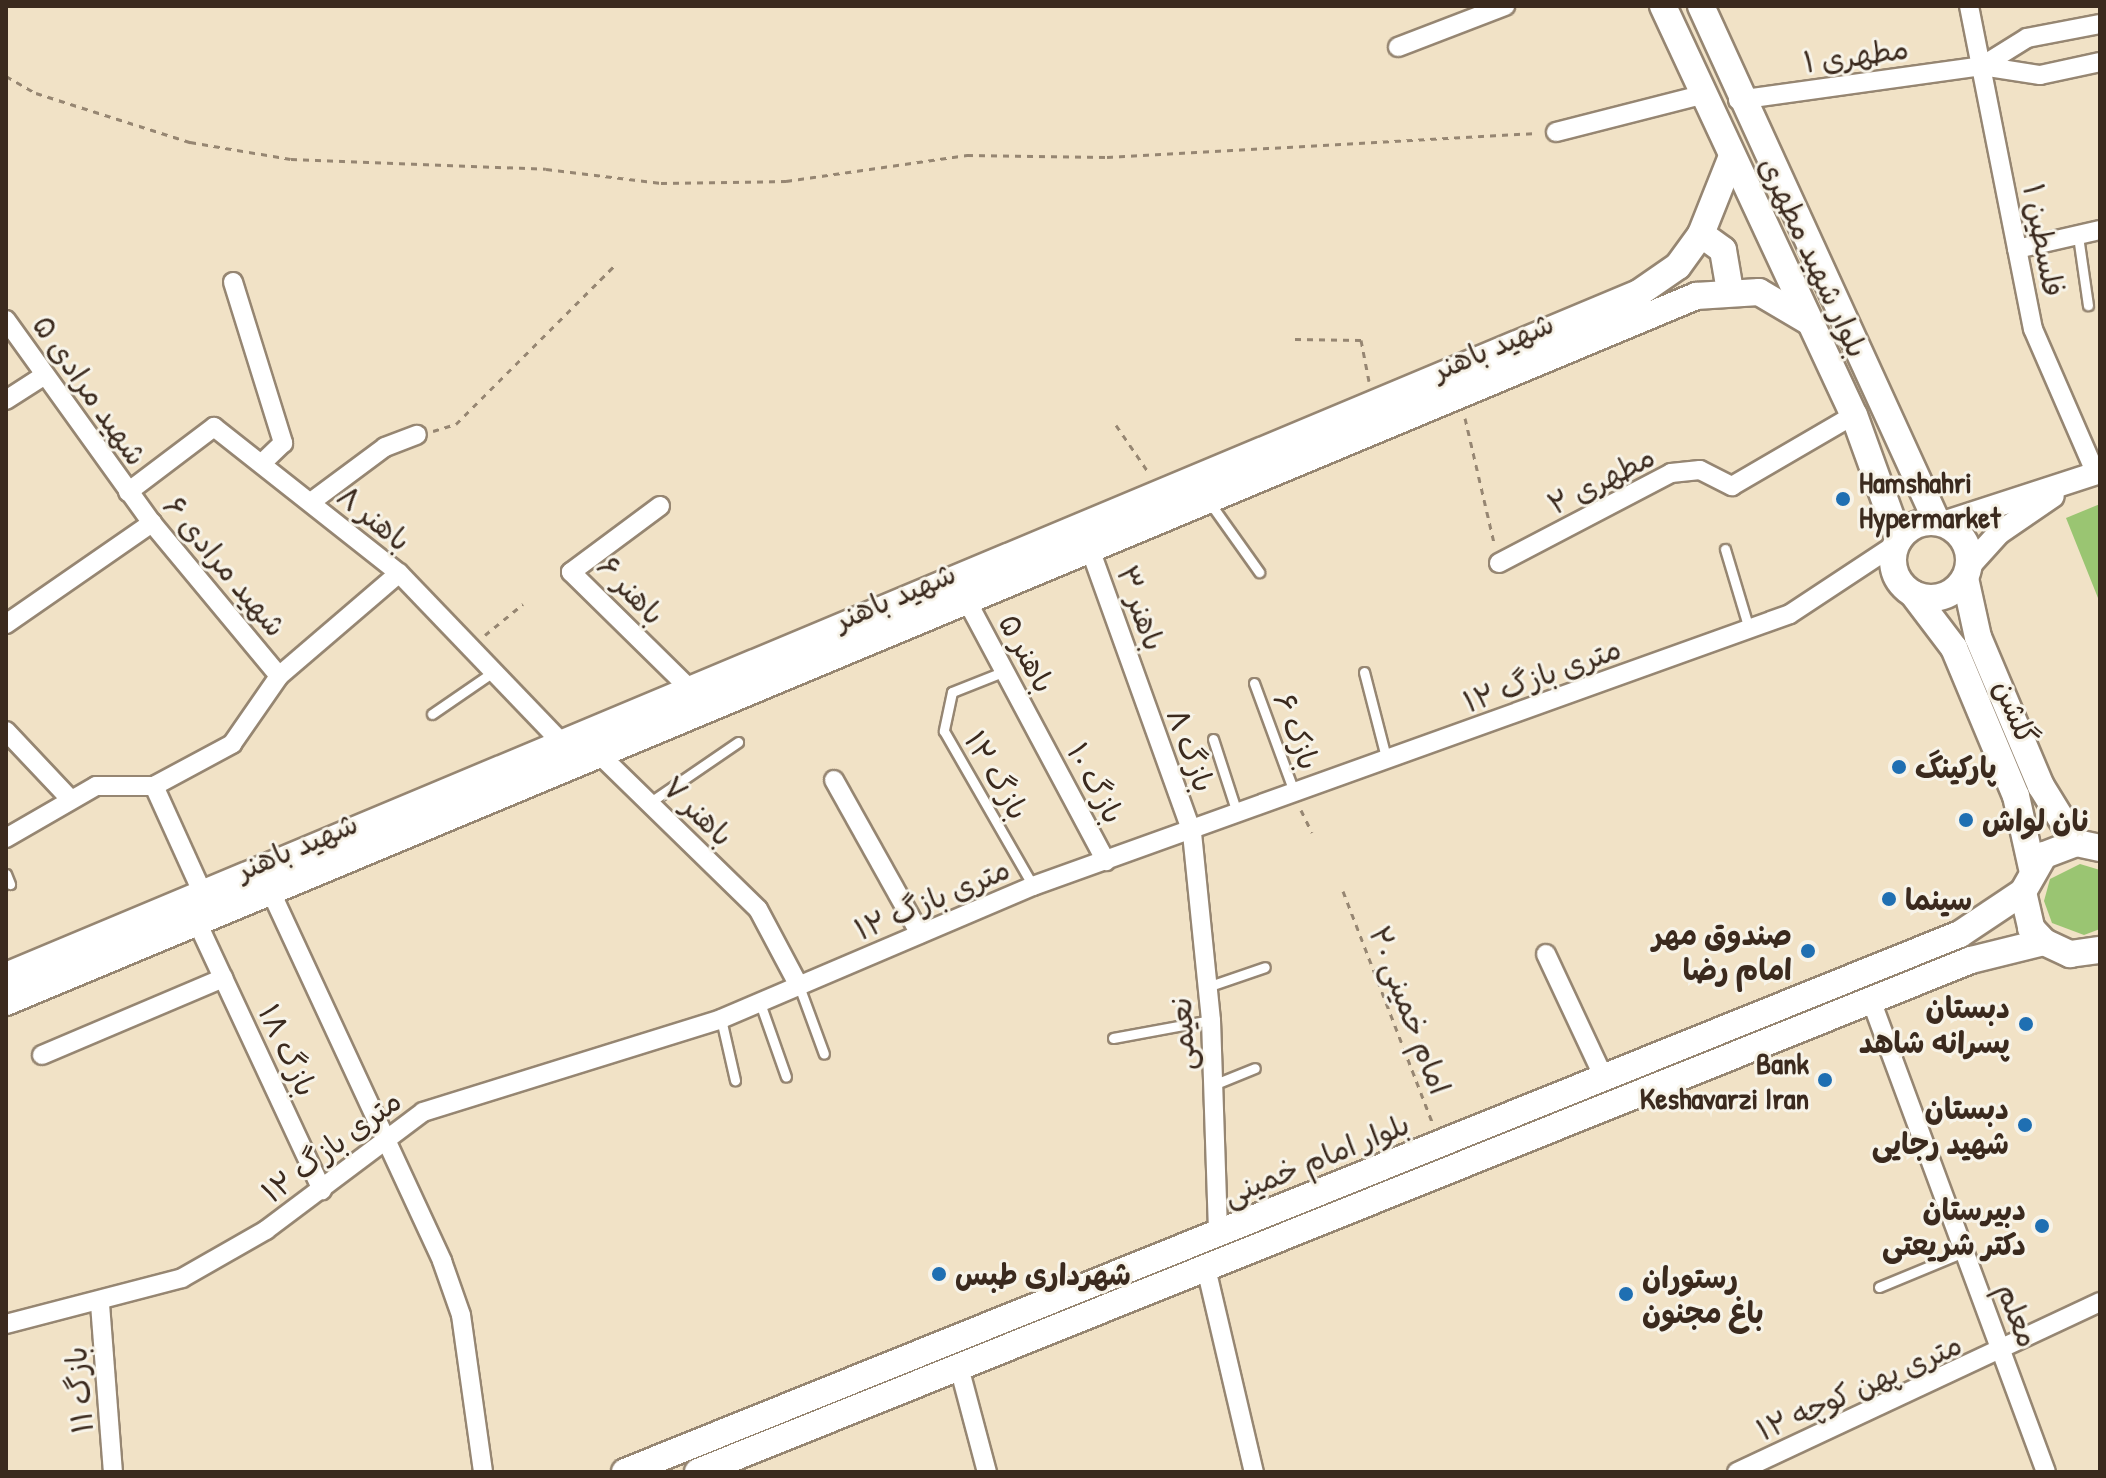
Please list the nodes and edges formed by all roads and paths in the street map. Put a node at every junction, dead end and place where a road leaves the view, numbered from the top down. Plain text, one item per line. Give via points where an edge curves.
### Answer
1 (1505, 6) edge
2 (1663, 6) edge
3 (1969, 6) edge
4 (1705, 7) edge
5 (2100, 24) edge
6 (1398, 47) dead end
7 (2100, 62) edge
8 (1982, 66) junction
9 (6, 76) edge
10 (1701, 95) junction
11 (1738, 100) junction
12 (1556, 132) joint
13 (1732, 156) junction
14 (2100, 230) edge
15 (1701, 234) junction
16 (2078, 236) junction
17 (2017, 249) junction
18 (614, 266) dead end
19 (233, 282) dead end
20 (1730, 291) junction
21 (2088, 305) dead end
22 (6, 320) edge
23 (1810, 322) junction
24 (1295, 339) dead end
25 (45, 375) junction
26 (1459, 395) junction
27 (6, 400) edge
28 (1374, 404) junction
29 (1854, 415) junction
30 (1116, 425) dead end
31 (417, 435) joint
32 (261, 464) junction
33 (2098, 473) edge
34 (2074, 482) junction
35 (128, 492) junction
36 (1162, 493) junction
37 (1209, 500) junction
38 (311, 502) junction
39 (660, 506) dead end
40 (152, 523) junction
41 (1940, 523) junction
42 (1085, 538) junction
43 (1898, 541) junction
44 (1725, 549) dead end
45 (1499, 563) joint
46 (1259, 572) dead end
47 (1967, 572) junction
48 (399, 573) junction
49 (1913, 594) junction
50 (967, 601) junction
51 (523, 604) dead end
52 (6, 624) edge
53 (1749, 629) junction
54 (470, 647) junction
55 (1005, 671) junction
56 (493, 672) junction
57 (1364, 672) dead end
58 (279, 676) junction
59 (1254, 683) dead end
60 (1139, 686) joint
61 (690, 689) junction
62 (432, 714) dead end
63 (6, 731) edge
64 (1037, 731) joint
65 (1213, 739) dead end
66 (738, 742) dead end
67 (562, 743) junction
68 (599, 754) junction
69 (1387, 761) junction
70 (834, 780) dead end
71 (154, 786) junction
72 (1295, 795) junction
73 (70, 799) junction
74 (649, 803) junction
75 (1238, 816) junction
76 (1192, 833) junction
77 (1312, 833) dead end
78 (6, 838) edge
79 (2088, 846) edge
80 (1106, 861) junction
81 (6, 874) edge
82 (2027, 880) junction
83 (10, 884) dead end
84 (1033, 886) junction
85 (1343, 891) dead end
86 (271, 892) junction
87 (203, 894) junction
88 (197, 922) junction
89 (920, 934) junction
90 (2044, 942) junction
91 (2100, 950) edge
92 (1546, 954) dead end
93 (1265, 967) dead end
94 (6, 976) edge
95 (223, 978) junction
96 (799, 986) junction
97 (1207, 987) junction
98 (1871, 1000) junction
99 (6, 1002) edge
100 (760, 1003) junction
101 (721, 1019) junction
102 (1211, 1020) junction
103 (1113, 1038) dead end
104 (824, 1054) dead end
105 (42, 1055) dead end
106 (1255, 1068) dead end
107 (786, 1077) dead end
108 (1604, 1078) junction
109 (735, 1080) dead end
110 (1213, 1085) junction
111 (384, 1141) junction
112 (1440, 1144) junction
113 (322, 1190) junction
114 (1218, 1233) junction
115 (1964, 1252) junction
116 (1206, 1268) junction
117 (1879, 1287) dead end
118 (2100, 1302) edge
119 (100, 1304) junction
120 (6, 1324) edge
121 (2004, 1353) junction
122 (959, 1367) junction
123 (715, 1436) junction
124 (725, 1461) junction
125 (113, 1472) edge
126 (483, 1472) edge
127 (625, 1472) edge
128 (698, 1472) edge
129 (987, 1472) edge
130 (1254, 1472) edge
131 (1737, 1472) edge
132 (2046, 1472) edge

1 - 6 street
2 - 10 main road, بلوار شهید مطهری
3 - 8 street, فلسطین ۱
4 - 11 main road, بلوار شهید مطهری
5 - 8 street, مطهری ۱ via 2027,38
7 - 8 street, مطهری ۱ via 2040,75
8 - 11 street, مطهری ۱
8 - 17 street, فلسطین ۱
9 - 12 path via 36,93 218,147 291,159 546,169 661,183 786,181 967,155 1107,157
10 - 12 street
10 - 13 main road, بلوار شهید مطهری
11 - 41 main road, بلوار شهید مطهری
13 - 15 main road, شهید باهنر
13 - 23 main road, بلوار شهید مطهری
14 - 16 street
15 - 20 main road via 1723,250
15 - 28 main road, شهید باهنر via 1678,266 1639,293
16 - 17 street
16 - 21 lane
17 - 33 street, فلسطین ۱ via 2033,329
18 - 31 path via 456,424
19 - 32 street via 283,443
20 - 23 main road, شهید باهنر via 1759,292
20 - 26 main road, شهید باهنر via 1696,296
22 - 25 street, شهید مرادی ۵
23 - 29 main road, بلوار شهید مطهری
24 - 28 path via 1361,340
25 - 27 street
25 - 35 street, شهید مرادی ۵
26 - 37 main road, شهید باهنر
26 - 45 path
28 - 36 main road, شهید باهنر
29 - 43 main road, بلوار شهید مطهری
29 - 45 street, مطهری ۲ via 1732,486 1700,470 1671,473
30 - 36 path
31 - 38 street via 385,447
32 - 35 street, باهنر ۸ via 214,427
32 - 38 street, باهنر ۸
33 - 34 street
34 - 41 street
34 - 47 street via 1999,533
35 - 40 street, شهید مرادی ۶
36 - 42 main road, شهید باهنر
37 - 42 main road, شهید باهنر
37 - 46 lane
38 - 48 street, باهنر ۸
39 - 61 street, باهنر ۶ via 571,572
40 - 52 street
40 - 58 street, شهید مرادی ۶
41 - 43 main road via 1916,525
41 - 47 main road via 1967,545
42 - 50 main road, شهید باهنر
42 - 60 street, باهنر ۳
42 - 61 main road, شهید باهنر
43 - 49 main road via 1896,576
43 - 53 street, ۱۲ متری بازگ via 1790,614
44 - 53 lane
47 - 49 main road via 1936,598
47 - 79 main road, گلشن via 1978,637 2041,786
48 - 54 street, باهنر ۸
48 - 58 street
49 - 82 main road, گلشن via 1954,648 2016,796
50 - 55 street, باهنر ۵
50 - 68 main road, شهید باهنر
51 - 54 path
53 - 69 street, ۱۲ متری بازگ
54 - 56 street, باهنر ۸
55 - 64 street, باهنر ۵
55 - 84 lane, بازگ ۱۲ via 952,692 944,731
56 - 62 lane
56 - 67 street, باهنر ۸
57 - 69 lane
58 - 71 street via 232,744
59 - 72 lane, بازک ۶
60 - 76 street, بازگ ۸
61 - 67 main road, شهید باهنر
63 - 73 street
64 - 80 street, بازگ ۱۰
65 - 75 lane
66 - 74 lane
67 - 87 main road, شهید باهنر
68 - 74 street, باهنر ۷
68 - 86 main road, شهید باهنر
69 - 72 street, ۱۲ متری بازگ
70 - 89 street
71 - 73 street via 117,781
71 - 87 street
72 - 75 street, ۱۲ متری بازگ
72 - 77 path
73 - 78 street
74 - 96 street, باهنر ۷ via 758,909
75 - 76 street, ۱۲ متری بازگ
76 - 80 street, ۱۲ متری بازگ
76 - 97 street, نعیمی
79 - 82 main road, بلوار امام خمینی via 2059,847
80 - 84 street, ۱۲ متری بازگ
81 - 83 lane
82 - 90 main road, گلشن via 2024,911
82 - 108 main road, بلوار امام خمینی via 1960,934
84 - 89 street, ۱۲ متری بازگ
85 - 112 path, امام خمینی ۲۰
86 - 88 main road, شهید باهنر
86 - 111 street
87 - 94 main road, شهید باهنر
88 - 95 street, بازگ ۱۸
88 - 99 main road, شهید باهنر
89 - 96 street, ۱۲ متری بازگ
90 - 91 main road via 2070,954
90 - 98 main road, بلوار امام خمینی via 1971,960
92 - 108 street
93 - 97 lane
95 - 105 street
95 - 113 street, بازگ ۱۸
96 - 100 street, ۱۲ متری بازگ
96 - 104 lane
97 - 102 street, نعیمی
98 - 115 street, معلم
98 - 116 main road, بلوار امام خمینی
100 - 101 street, ۱۲ متری بازگ
100 - 107 lane
101 - 109 lane
101 - 111 street, ۱۲ متری بازگ via 467,1095 423,1112
102 - 103 lane
102 - 110 street, نعیمی
106 - 110 lane
108 - 112 main road, بلوار امام خمینی
110 - 114 street, نعیمی
111 - 113 street, ۱۲ متری بازگ
111 - 126 street via 461,1315
112 - 114 main road, بلوار امام خمینی
113 - 119 street, ۱۲ متری بازگ via 182,1278
114 - 123 main road, بلوار امام خمینی
115 - 117 lane
115 - 121 street, معلم
116 - 122 main road, بلوار امام خمینی
116 - 130 street
118 - 121 street, ۱۲ متری پهن کوچه
119 - 120 street, ۱۲ متری بازگ
119 - 125 street, بازگ ۱۱
121 - 131 street, ۱۲ متری پهن کوچه
121 - 132 street, معلم
122 - 124 main road, بلوار امام خمینی
122 - 129 street
123 - 124 main road
123 - 127 main road, بلوار امام خمینی
124 - 128 main road, بلوار امام خمینی

